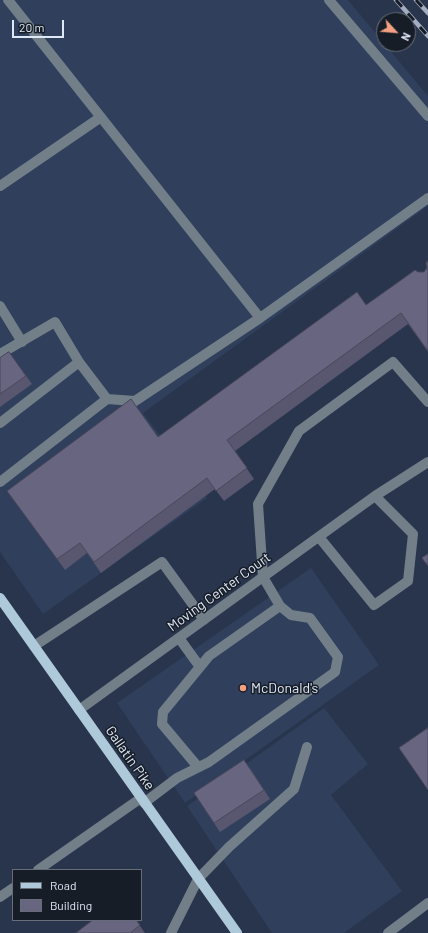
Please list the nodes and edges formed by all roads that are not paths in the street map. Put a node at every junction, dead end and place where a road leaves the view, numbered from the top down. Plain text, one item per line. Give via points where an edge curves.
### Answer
1 (8, 0) edge
2 (329, 0) edge
3 (428, 116) edge
4 (101, 117) junction
5 (0, 186) edge
6 (428, 198) edge
7 (0, 306) edge
8 (260, 318) junction
9 (22, 342) junction
10 (0, 354) edge
11 (79, 362) junction
12 (107, 399) junction
13 (428, 402) edge
14 (0, 423) edge
15 (428, 462) edge
16 (0, 482) edge
17 (375, 496) junction
18 (319, 537) junction
19 (263, 577) junction
20 (0, 598) edge
21 (280, 606) junction
22 (204, 620) junction
23 (179, 638) junction
24 (34, 646) junction
25 (200, 668) junction
26 (79, 710) junction
27 (307, 747) dead end
28 (198, 768) junction
29 (143, 801) junction
30 (40, 869) edge
31 (198, 879) junction
32 (12, 889) edge
33 (0, 897) edge
34 (428, 903) edge
35 (171, 933) edge
36 (237, 933) edge
37 (388, 933) edge

1 - 4 street
2 - 3 street
4 - 5 street
4 - 8 street
6 - 8 street
7 - 9 street
8 - 12 street via 136,401
9 - 10 street
9 - 11 street via 55,322
11 - 12 street
11 - 14 street
12 - 16 street
13 - 19 street via 394,362 299,431 258,504
15 - 17 street, Moving Center Court
17 - 18 street, Moving Center Court
17 - 18 street via 413,534 408,581 374,605
18 - 19 street, Moving Center Court
19 - 21 street
19 - 22 street, Moving Center Court
20 - 24 main road, Gallatin Pike
21 - 25 street via 209,656
21 - 28 street via 291,614 310,618 338,657 335,672
22 - 23 street, Moving Center Court
22 - 24 street via 162,562
23 - 25 street
23 - 26 street, Moving Center Court
24 - 26 main road, Gallatin Pike
25 - 28 street via 163,712 162,724
26 - 29 main road, Gallatin Pike
27 - 31 street via 294,788
28 - 29 street via 177,778
29 - 30 street
29 - 31 main road, Gallatin Pike
31 - 35 street
31 - 36 main road, Gallatin Pike
32 - 33 street
34 - 37 street

